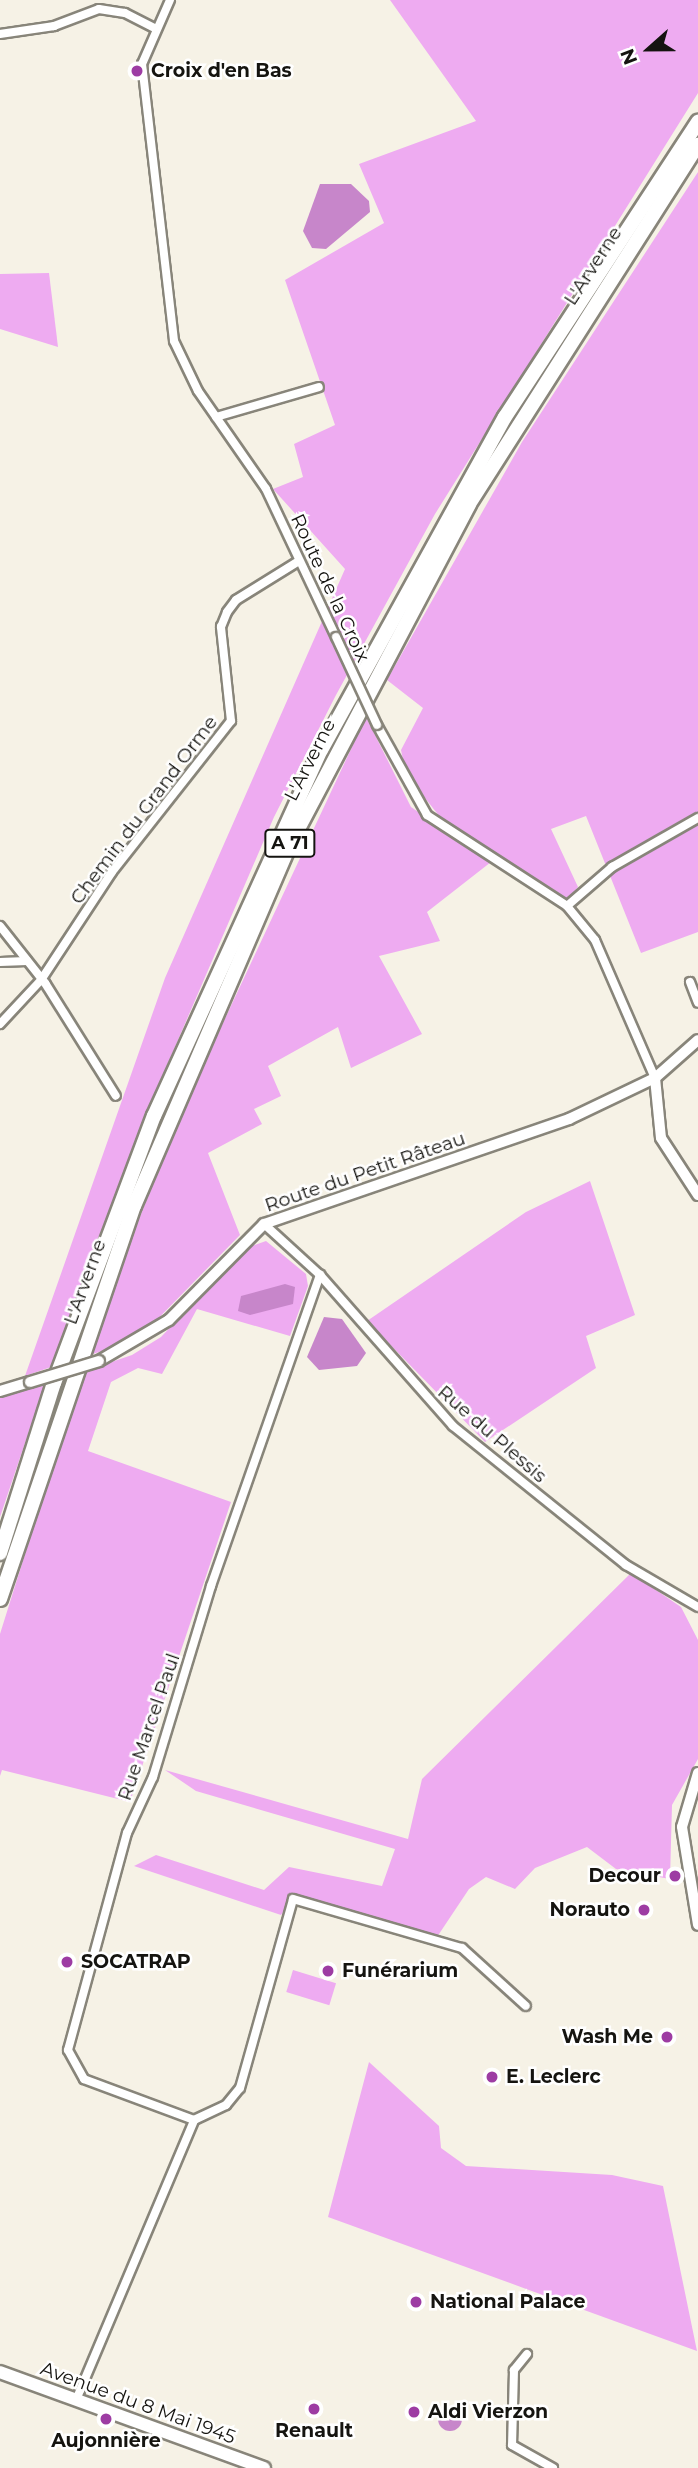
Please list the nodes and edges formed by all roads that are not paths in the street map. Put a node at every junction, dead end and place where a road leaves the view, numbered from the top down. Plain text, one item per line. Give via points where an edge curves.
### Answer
1 (170, 0) edge
2 (154, 28) junction
3 (0, 34) edge
4 (698, 122) edge
5 (698, 145) edge
6 (319, 387) dead end
7 (216, 417) junction
8 (299, 561) junction
9 (698, 818) edge
10 (567, 906) junction
11 (0, 926) edge
12 (27, 961) junction
13 (0, 962) edge
14 (41, 980) junction
15 (690, 982) dead end
16 (698, 1003) edge
17 (0, 1024) edge
18 (698, 1040) edge
19 (654, 1078) junction
20 (116, 1096) dead end
21 (698, 1195) edge
22 (264, 1224) junction
23 (320, 1275) junction
24 (0, 1391) edge
25 (0, 1553) edge
26 (0, 1599) edge
27 (698, 1607) edge
28 (698, 1773) edge
29 (698, 1924) edge
30 (526, 2006) dead end
31 (194, 2120) junction
32 (527, 2354) dead end
33 (0, 2372) edge
34 (76, 2400) junction
35 (255, 2467) edge
36 (553, 2468) edge

1 - 2 street, Route de la Croix
2 - 3 street via 125,13 99,9 54,26
2 - 7 street, Route de la Croix via 142,80 174,341
4 - 25 highway, L'Arverne / A 71 via 505,417 321,750 149,1129 54,1383
5 - 26 highway, L'Arverne / A 71 via 469,504 289,846 134,1206
6 - 7 street
7 - 8 street, Route de la Croix via 266,489
8 - 10 street, Route de la Croix, bridge via 377,725 427,815
8 - 14 street, Chemin du Grand Orme via 236,600 227,612 221,627 231,721 112,872
9 - 10 street via 612,867
10 - 19 street, Route de la Croix via 610,964
11 - 12 street
12 - 13 street
12 - 14 street
14 - 17 street, Chemin du Grand Orme
14 - 20 street
15 - 16 street
18 - 19 street, Route du Petit Râteau
19 - 21 street via 661,1138
19 - 22 street, Route du Petit Râteau via 569,1119
22 - 23 street, Rue du Plessis
22 - 24 street, Route du Petit Râteau, bridge via 169,1320 99,1361
23 - 27 street, Rue du Plessis via 453,1426 626,1565
23 - 31 street, Rue Marcel Paul via 211,1586 153,1777 127,1833 68,2050 84,2079
28 - 29 street via 682,1837
30 - 31 street via 462,1948 293,1899 236,2096
31 - 34 street
32 - 36 street via 514,2370 512,2445
33 - 34 main road, Avenue du 8 Mai 1945
34 - 35 main road, Avenue du 8 Mai 1945

